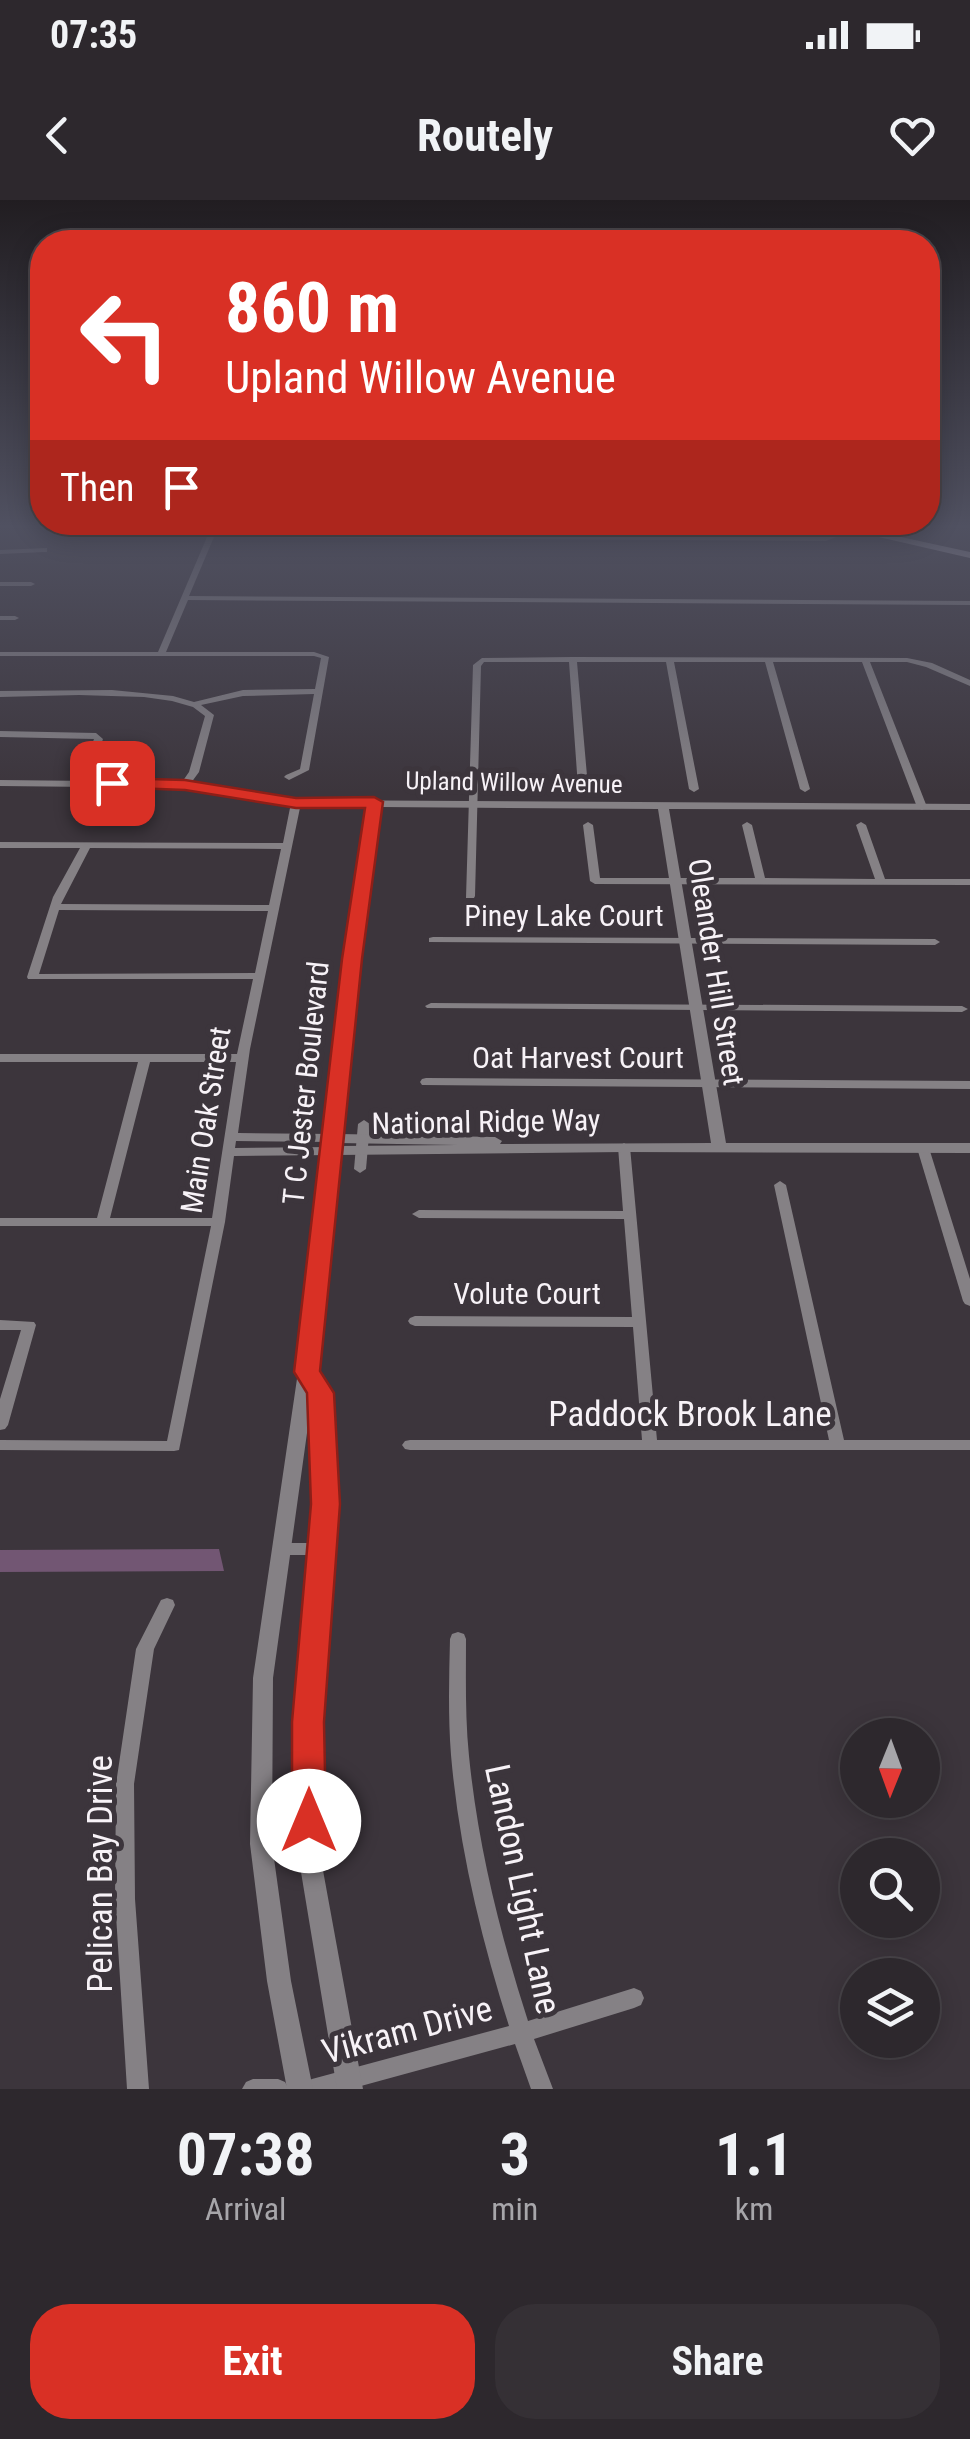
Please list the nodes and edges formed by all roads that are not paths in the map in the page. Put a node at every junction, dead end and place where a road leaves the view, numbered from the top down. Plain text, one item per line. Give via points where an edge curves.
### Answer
1 (177, 617) edge
2 (0, 618) edge
3 (16, 618) dead end
4 (0, 654) edge
5 (161, 654) junction
6 (573, 658) junction
7 (669, 659) junction
8 (768, 660) junction
9 (864, 660) junction
10 (970, 682) edge
11 (318, 692) junction
12 (0, 694) edge
13 (197, 703) junction
14 (0, 734) edge
15 (289, 777) dead end
16 (0, 783) edge
17 (83, 783) junction
18 (185, 785) junction
19 (583, 787) dead end
20 (694, 788) dead end
21 (805, 788) dead end
22 (374, 802) junction
23 (296, 803) junction
24 (472, 803) junction
25 (663, 806) junction
26 (922, 807) junction
27 (970, 807) edge
28 (588, 825) dead end
29 (746, 826) dead end
30 (861, 826) dead end
31 (0, 845) edge
32 (286, 846) junction
33 (85, 848) junction
34 (677, 882) junction
35 (761, 882) junction
36 (881, 882) junction
37 (970, 882) edge
38 (470, 896) dead end
39 (55, 907) junction
40 (273, 908) junction
41 (433, 940) dead end
42 (686, 941) junction
43 (936, 942) dead end
44 (260, 976) junction
45 (430, 1006) dead end
46 (696, 1008) junction
47 (962, 1009) dead end
48 (0, 1058) edge
49 (145, 1058) junction
50 (242, 1058) junction
51 (426, 1082) dead end
52 (708, 1084) junction
53 (970, 1085) edge
54 (363, 1138) junction
55 (230, 1144) junction
56 (332, 1144) junction
57 (624, 1147) junction
58 (719, 1147) junction
59 (922, 1148) junction
60 (970, 1148) edge
61 (360, 1169) dead end
62 (780, 1184) dead end
63 (419, 1214) dead end
64 (630, 1215) junction
65 (0, 1222) edge
66 (218, 1222) junction
67 (102, 1223) junction
68 (970, 1301) edge
69 (415, 1321) dead end
70 (639, 1322) junction
71 (0, 1325) edge
72 (307, 1372) junction
73 (0, 1425) edge
74 (410, 1444) dead end
75 (650, 1444) junction
76 (838, 1445) junction
77 (0, 1446) edge
78 (970, 1446) edge
79 (280, 1548) junction
80 (323, 1549) junction
81 (168, 1606) dead end
82 (458, 1639) dead end
83 (634, 1998) dead end
84 (521, 2033) junction
85 (349, 2084) edge
86 (138, 2089) edge
87 (253, 2089) edge
88 (278, 2089) edge
89 (300, 2089) edge
90 (312, 2089) edge
91 (542, 2089) edge

1 - 5 street
2 - 3 street
4 - 5 street
5 - 11 street via 314,654 325,657
6 - 7 street
6 - 19 street
6 - 24 street via 478,665
7 - 8 street
7 - 20 street
8 - 9 street
8 - 21 street
9 - 10 street via 918,662
9 - 26 street
11 - 13 street via 242,692
11 - 15 street via 304,770
12 - 13 street via 159,695
13 - 18 street via 210,715
14 - 17 street via 96,736
16 - 17 street, Upland Willow Avenue
17 - 18 street, Upland Willow Avenue
18 - 23 street, Upland Willow Avenue
22 - 23 street, Upland Willow Avenue
22 - 24 street, Upland Willow Avenue
22 - 56 street, T C Jester Boulevard
23 - 32 street, Main Oak Street
24 - 25 street, Upland Willow Avenue
24 - 38 street
25 - 26 street, Upland Willow Avenue
25 - 34 street, Oleander Hill Street
26 - 27 street, Upland Willow Avenue
28 - 34 street via 595,881
29 - 35 street
30 - 36 street
31 - 33 street
32 - 33 street
32 - 40 street, Main Oak Street
33 - 39 street
34 - 35 street
34 - 42 street, Oleander Hill Street
35 - 36 street
36 - 37 street
39 - 40 street
39 - 44 street via 32,976
40 - 44 street, Main Oak Street
41 - 42 street, Piney Lake Court
42 - 43 street, Piney Lake Court
42 - 46 street, Oleander Hill Street
44 - 50 street, Main Oak Street
45 - 46 street
46 - 47 street
46 - 52 street, Oleander Hill Street
48 - 49 street
49 - 50 street
49 - 67 street
50 - 55 street, Main Oak Street
51 - 52 street, Oat Harvest Court
52 - 53 street, Oat Harvest Court
52 - 58 street, Oleander Hill Street
54 - 56 street, National Ridge Way
54 - 57 street, National Ridge Way
54 - 61 street, T C Jester Boulevard
55 - 56 street, National Ridge Way
55 - 66 street, Main Oak Street
56 - 72 street, T C Jester Boulevard
57 - 58 street, National Ridge Way
57 - 64 street
58 - 59 street, National Ridge Way
59 - 60 street, National Ridge Way
59 - 68 street
62 - 76 street
63 - 64 street
64 - 70 street
65 - 67 street
66 - 67 street
66 - 77 street, Main Oak Street via 174,1446
69 - 70 street, Volute Court
70 - 75 street
71 - 73 street via 29,1325
72 - 79 street, T C Jester Boulevard
72 - 80 street, T C Jester Boulevard via 320,1393
74 - 75 street, Paddock Brook Lane
75 - 76 street, Paddock Brook Lane
76 - 78 street, Paddock Brook Lane
79 - 80 street
79 - 89 street, T C Jester Boulevard via 263,1678 261,1844
80 - 85 street, T C Jester Boulevard via 308,1722 309,1854
81 - 86 street, Pelican Bay Drive via 145,1649 124,1784
82 - 84 street, Landon Light Lane via 470,1830
83 - 84 street, Vikram Drive
84 - 85 street, Vikram Drive
84 - 91 street, Landon Light Lane
85 - 90 street, Vikram Drive
87 - 88 street

